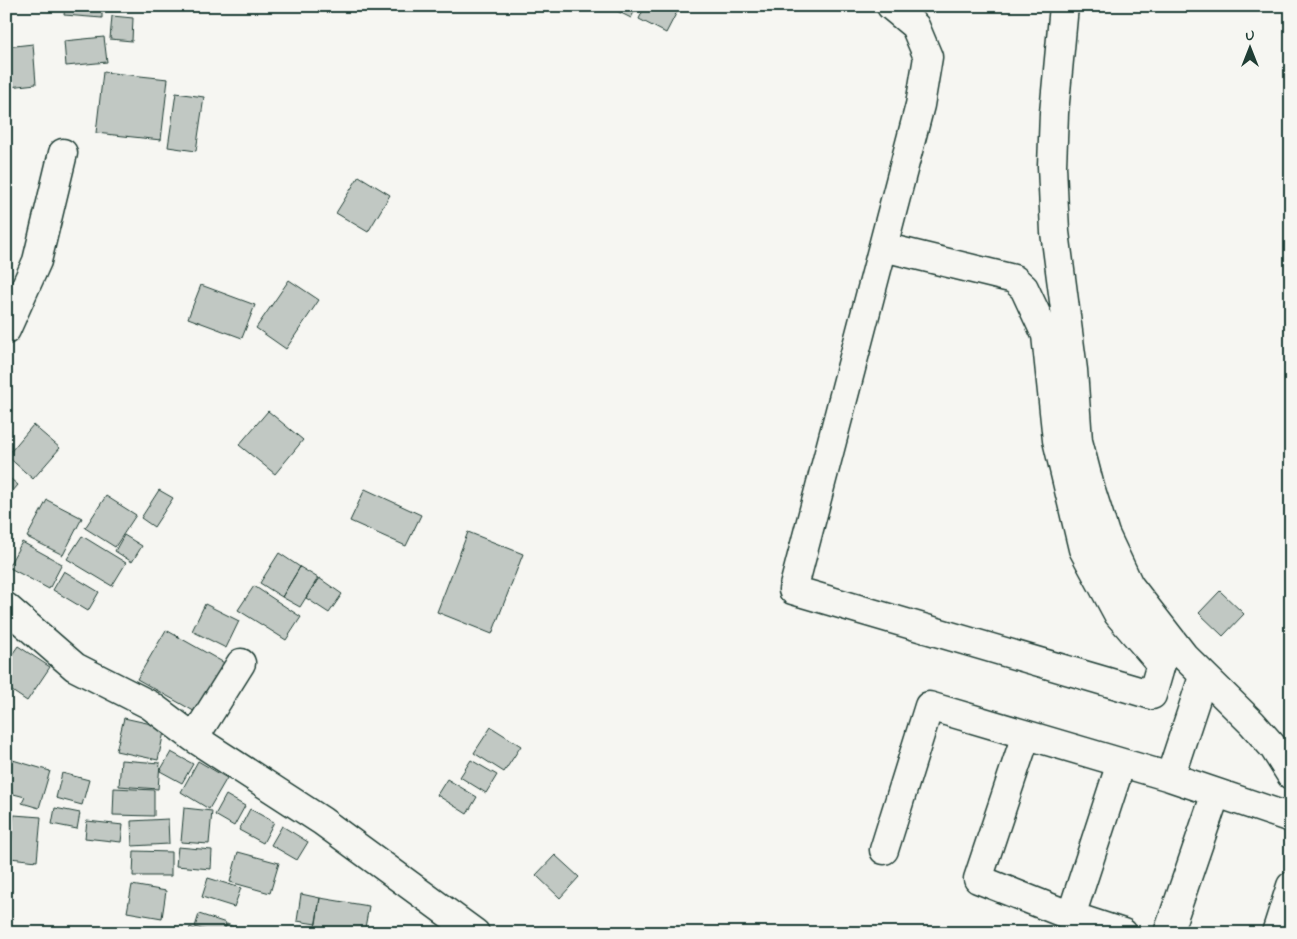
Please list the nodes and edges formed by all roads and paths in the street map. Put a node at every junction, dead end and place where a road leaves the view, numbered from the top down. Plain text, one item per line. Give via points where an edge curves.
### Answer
1 (891, 6) edge
2 (1064, 6) edge
3 (64, 153) dead end
4 (883, 247) junction
5 (6, 330) edge
6 (6, 606) edge
7 (1168, 655) junction
8 (241, 663) dead end
9 (1203, 677) junction
10 (1026, 735) junction
11 (194, 738) junction
12 (1121, 763) junction
13 (1291, 775) edge
14 (1170, 778) junction
15 (1216, 793) junction
16 (1291, 818) edge
17 (884, 850) dead end
18 (1291, 886) edge
19 (1070, 916) junction
20 (475, 933) edge
21 (1123, 933) edge
22 (1168, 933) edge
23 (1276, 933) edge

1 - 4 street via 915,26 928,57 920,105
2 - 7 street via 1052,166 1055,232 1073,370 1078,441 1105,534 1128,585
3 - 5 street via 37,261
4 - 7 street via 1014,280 1024,288 1046,335 1057,440 1083,549 1118,614
4 - 7 street via 793,590 1152,695
6 - 11 street via 75,667 150,706
7 - 9 street via 1184,656
8 - 11 street
9 - 13 street via 1252,723 1274,748
9 - 14 street
10 - 12 street
10 - 17 street via 929,706
10 - 19 street via 978,879
11 - 20 street via 322,821
12 - 14 street
12 - 19 street
14 - 15 street
15 - 16 street
15 - 22 street
18 - 23 street
19 - 21 street

